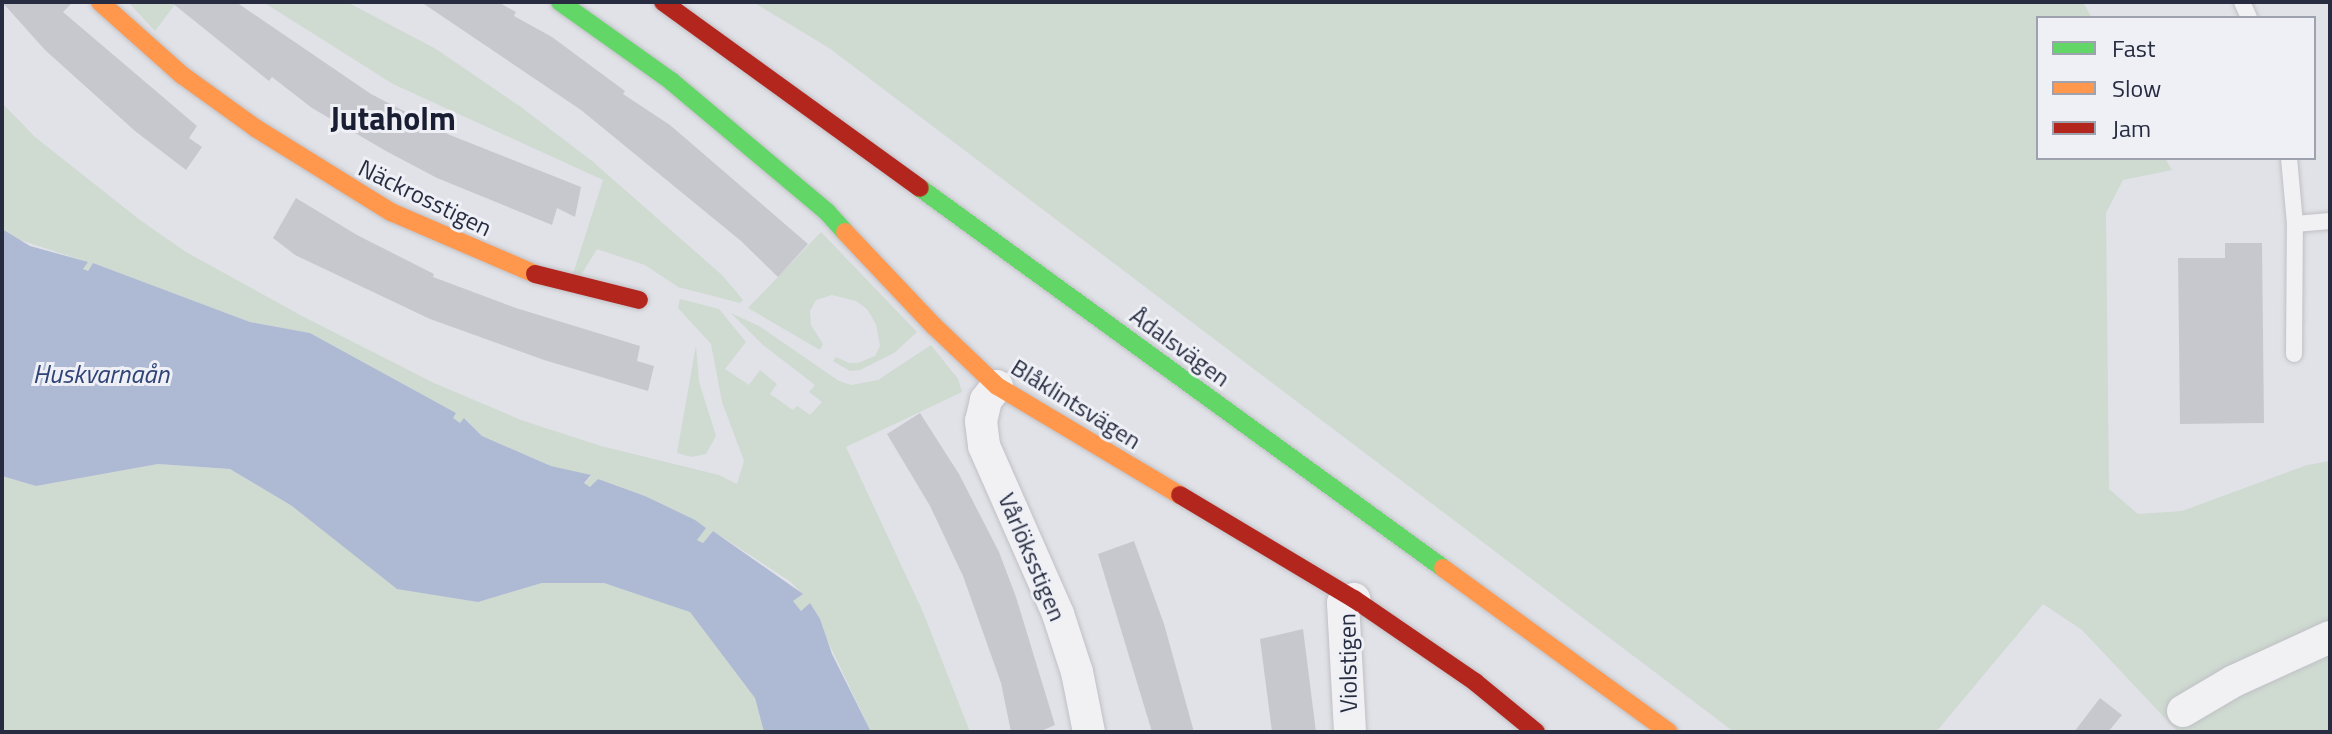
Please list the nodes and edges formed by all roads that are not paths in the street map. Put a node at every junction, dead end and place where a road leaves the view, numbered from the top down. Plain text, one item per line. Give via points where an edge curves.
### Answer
1 (100, 2) edge
2 (560, 2) edge
3 (663, 2) edge
4 (2289, 160) edge
5 (2330, 221) edge
6 (2295, 224) junction
7 (639, 300) dead end
8 (2294, 354) dead end
9 (997, 386) junction
10 (1354, 599) junction
11 (2330, 637) edge
12 (2183, 711) dead end
13 (1089, 732) edge
14 (1350, 732) edge
15 (1536, 732) edge
16 (1669, 732) edge

1 - 7 street, Näckrosstigen via 137,38 244,120 391,212 542,277
2 - 9 street, Blåklintsvägen via 671,81 827,212
3 - 16 street, Ådalsvägen
4 - 6 lane
5 - 6 lane
6 - 8 lane
9 - 10 street, Blåklintsvägen
9 - 13 street, Vårlöksstigen via 986,400 981,421 984,446 1058,614
10 - 14 street, Violstigen via 1343,603
10 - 15 street, Blåklintsvägen via 1475,682
11 - 12 street

